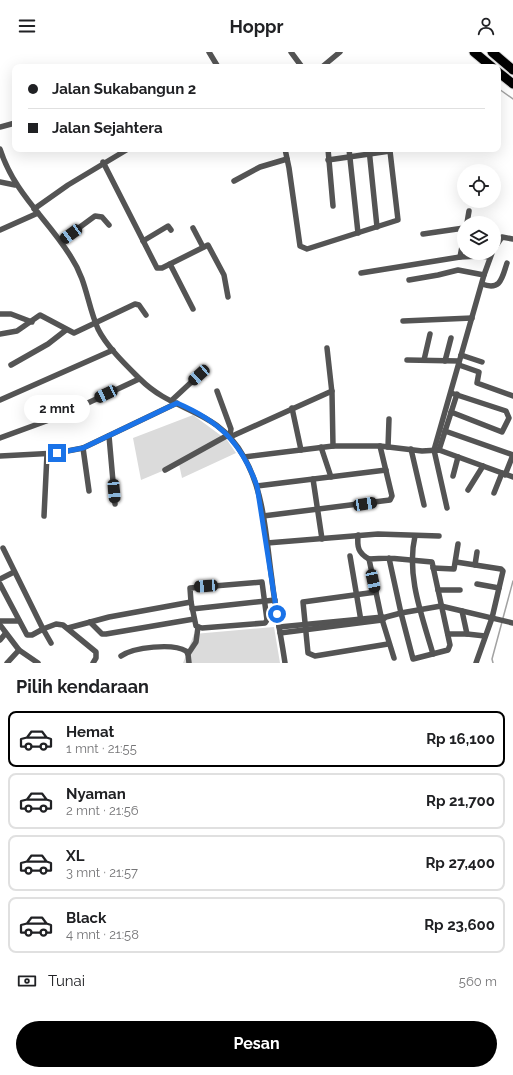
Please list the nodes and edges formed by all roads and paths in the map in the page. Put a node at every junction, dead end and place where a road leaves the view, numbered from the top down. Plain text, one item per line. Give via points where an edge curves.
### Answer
1 (209, 52) edge
2 (291, 52) edge
3 (340, 52) edge
4 (474, 52) edge
5 (492, 52) edge
6 (216, 64) edge
7 (300, 64) edge
8 (326, 64) edge
9 (488, 64) edge
10 (513, 70) edge
11 (501, 74) edge
12 (513, 84) edge
13 (12, 125) edge
14 (0, 127) edge
15 (0, 149) edge
16 (122, 152) edge
17 (286, 152) edge
18 (328, 152) edge
19 (349, 152) edge
20 (370, 152) edge
21 (390, 152) edge
22 (350, 158) junction
23 (287, 159) junction
24 (328, 160) junction
25 (103, 162) junction
26 (234, 181) dead end
27 (0, 182) edge
28 (15, 185) junction
29 (332, 206) dead end
30 (36, 211) junction
31 (469, 211) dead end
32 (468, 216) edge
33 (109, 224) dead end
34 (378, 227) junction
35 (193, 228) dead end
36 (457, 229) edge
37 (0, 230) edge
38 (171, 230) dead end
39 (358, 233) junction
40 (422, 234) dead end
41 (501, 238) edge
42 (513, 239) edge
43 (61, 241) junction
44 (143, 241) junction
45 (203, 247) junction
46 (457, 258) edge
47 (489, 260) edge
48 (507, 263) dead end
49 (170, 264) junction
50 (361, 273) dead end
51 (484, 275) junction
52 (409, 280) dead end
53 (482, 284) junction
54 (228, 297) dead end
55 (193, 309) dead end
56 (0, 314) edge
57 (146, 315) dead end
58 (472, 318) junction
59 (403, 321) dead end
60 (32, 322) junction
61 (96, 323) junction
62 (66, 330) junction
63 (0, 334) edge
64 (430, 334) dead end
65 (451, 338) dead end
66 (327, 348) dead end
67 (113, 350) junction
68 (461, 355) junction
69 (407, 360) dead end
70 (424, 360) junction
71 (445, 361) junction
72 (482, 362) dead end
73 (459, 363) junction
74 (11, 365) dead end
75 (199, 375) dead end
76 (139, 379) junction
77 (217, 391) dead end
78 (332, 391) junction
79 (454, 393) junction
80 (513, 396) edge
81 (0, 400) edge
82 (174, 402) junction
83 (292, 408) junction
84 (451, 412) junction
85 (389, 419) dead end
86 (445, 431) junction
87 (109, 436) junction
88 (229, 436) junction
89 (0, 438) edge
90 (333, 446) junction
91 (380, 446) junction
92 (321, 447) junction
93 (388, 447) junction
94 (83, 448) junction
95 (411, 449) junction
96 (301, 450) junction
97 (437, 450) junction
98 (47, 454) junction
99 (513, 455) edge
100 (0, 456) edge
101 (244, 457) junction
102 (458, 457) junction
103 (483, 466) junction
104 (165, 470) dead end
105 (386, 470) junction
106 (504, 474) junction
107 (452, 476) dead end
108 (332, 477) junction
109 (513, 477) edge
110 (313, 479) junction
111 (257, 486) junction
112 (468, 490) dead end
113 (89, 491) dead end
114 (494, 493) dead end
115 (115, 504) dead end
116 (424, 505) dead end
117 (447, 508) dead end
118 (319, 510) junction
119 (44, 516) dead end
120 (263, 516) junction
121 (358, 535) junction
122 (414, 536) junction
123 (439, 536) dead end
124 (322, 539) junction
125 (267, 543) junction
126 (458, 544) dead end
127 (3, 548) dead end
128 (477, 552) dead end
129 (350, 556) dead end
130 (389, 558) junction
131 (369, 559) junction
132 (411, 560) junction
133 (456, 562) junction
134 (475, 565) junction
135 (433, 568) junction
136 (14, 572) junction
137 (0, 579) edge
138 (272, 581) junction
139 (262, 582) junction
140 (0, 584) edge
141 (477, 584) dead end
142 (499, 588) junction
143 (438, 590) junction
144 (460, 590) dead end
145 (376, 592) junction
146 (357, 594) junction
147 (275, 600) junction
148 (191, 602) junction
149 (265, 602) junction
150 (441, 606) junction
151 (420, 608) junction
152 (192, 609) junction
153 (462, 611) junction
154 (400, 613) junction
155 (383, 618) junction
156 (493, 618) junction
157 (194, 619) junction
158 (361, 620) junction
159 (0, 621) edge
160 (19, 621) junction
161 (90, 622) junction
162 (513, 623) edge
163 (0, 625) edge
164 (304, 626) junction
165 (198, 627) junction
166 (68, 628) junction
167 (43, 629) junction
168 (280, 630) junction
169 (5, 634) junction
170 (448, 634) junction
171 (467, 634) junction
172 (485, 636) junction
173 (0, 640) edge
174 (51, 643) dead end
175 (388, 644) junction
176 (19, 650) junction
177 (188, 654) junction
178 (433, 654) junction
179 (122, 656) dead end
180 (394, 658) dead end
181 (96, 662) edge
182 (7, 663) edge
183 (38, 663) edge
184 (189, 663) edge
185 (284, 663) edge
186 (476, 663) edge

1 - 6 street
2 - 7 street
3 - 8 street
4 - 9 main road
5 - 10 main road
11 - 12 main road
13 - 14 street
15 - 28 street
16 - 25 street
17 - 23 street
18 - 24 street
19 - 22 street
20 - 22 street
20 - 34 street
21 - 34 street via 399,219
22 - 24 street
22 - 39 street
23 - 26 street via 260,167
23 - 39 street via 300,246 307,249
24 - 29 street
25 - 30 street
25 - 44 street
27 - 28 street
28 - 30 street
30 - 37 street
30 - 43 street
31 - 32 street
33 - 43 street via 102,217 95,216
34 - 39 street
35 - 45 street
36 - 40 street
38 - 44 street via 168,226
41 - 42 street
43 - 61 street via 81,273
44 - 49 street via 157,268
45 - 49 street
45 - 54 street via 209,246 216,258 224,275
46 - 50 street via 424,265
47 - 51 street
48 - 53 street via 497,285 491,287
49 - 55 street
51 - 52 street via 458,270
51 - 53 street
53 - 58 street
56 - 60 street via 11,314
57 - 61 street via 139,305 135,304
58 - 59 street
58 - 68 street
60 - 62 street via 40,315
60 - 63 street via 15,332
61 - 62 street via 77,333
61 - 67 street
62 - 74 street via 48,344
64 - 70 street
65 - 71 street
66 - 78 street
67 - 76 street
67 - 81 street
68 - 72 street
68 - 73 street
69 - 70 street
70 - 71 street
71 - 73 street
73 - 79 street
73 - 80 street via 479,372 477,383
75 - 82 street
76 - 82 street via 155,392
76 - 89 street via 60,416
77 - 88 street via 231,429
78 - 83 street
78 - 90 street
79 - 84 street
79 - 84 street via 506,411 508,420 502,432
79 - 97 street
82 - 87 street
82 - 88 street via 208,419
83 - 88 street
83 - 96 street
84 - 86 street
85 - 93 street
86 - 97 street
86 - 99 street
87 - 94 street
87 - 115 street
88 - 101 street
88 - 104 street
90 - 91 street
90 - 92 street
91 - 93 street
91 - 105 street
92 - 96 street
92 - 108 street
93 - 95 street
94 - 98 street
94 - 113 street
95 - 97 street
95 - 116 street
96 - 101 street
97 - 102 street
97 - 117 street
98 - 100 street
98 - 119 street
99 - 106 street
101 - 111 street
102 - 103 street
102 - 107 street
103 - 106 street
103 - 112 street
105 - 108 street
105 - 118 street via 392,496 390,500
106 - 109 street
106 - 114 street
108 - 110 street
110 - 111 street
110 - 118 street
111 - 120 street
118 - 120 street
118 - 124 street
120 - 125 street
121 - 122 street
121 - 124 street
121 - 131 street via 358,548 363,556
122 - 123 street
122 - 132 street
124 - 125 street
125 - 138 street
126 - 133 street
127 - 136 street
128 - 134 street
129 - 146 street
130 - 131 street
130 - 132 street
130 - 154 street
131 - 145 street
132 - 135 street via 429,561
132 - 151 street
133 - 134 street
133 - 135 street via 452,570
134 - 142 street via 502,569
135 - 143 street
136 - 137 street
136 - 167 street
138 - 139 street
138 - 147 street
139 - 148 street via 191,588
139 - 149 street
140 - 160 street
141 - 142 street
142 - 156 street
143 - 144 street
143 - 150 street
145 - 146 street
145 - 155 street
146 - 158 street
146 - 164 street via 303,602
147 - 149 street
147 - 168 street
148 - 152 street
148 - 161 street
149 - 152 street
149 - 165 street via 265,623
150 - 151 street
150 - 153 street
150 - 170 street
151 - 154 street
151 - 178 street
152 - 157 street
153 - 156 street
153 - 171 street
154 - 155 street
154 - 178 street via 413,659
155 - 158 street
155 - 175 street
156 - 162 street
156 - 172 street
157 - 161 street via 106,634 102,634
157 - 165 street
158 - 164 street
159 - 160 street
160 - 167 street via 28,636
161 - 166 street
163 - 169 street
164 - 168 street
164 - 175 street via 308,653 312,656
165 - 177 street via 196,642
166 - 167 street via 59,624
166 - 181 street via 94,650
167 - 174 street
168 - 185 street
169 - 173 street
169 - 176 street
170 - 171 street
170 - 178 street via 450,649
171 - 172 street
172 - 186 street
175 - 180 street
176 - 182 street
176 - 183 street
177 - 179 street via 182,649 166,647 134,650
177 - 184 street

